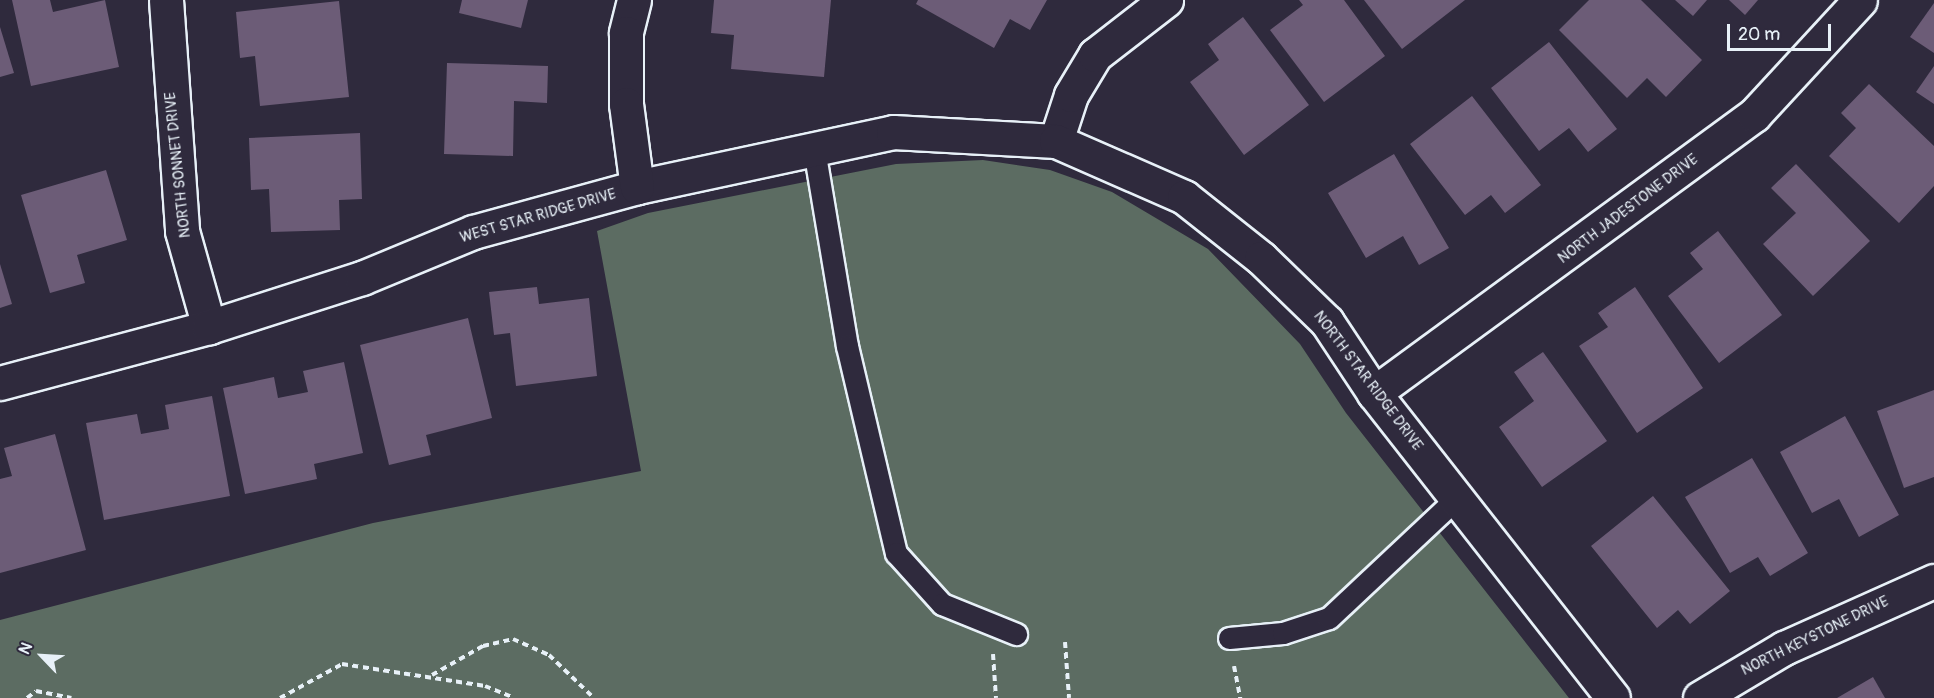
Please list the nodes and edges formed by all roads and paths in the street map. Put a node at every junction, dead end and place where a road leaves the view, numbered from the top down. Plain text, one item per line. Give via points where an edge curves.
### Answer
1 (166, 0) edge
2 (634, 0) edge
3 (1166, 0) edge
4 (1860, 0) edge
5 (1056, 141) junction
6 (814, 149) junction
7 (637, 187) junction
8 (209, 327) junction
9 (0, 383) edge
10 (1374, 393) junction
11 (1458, 497) junction
12 (1934, 581) edge
13 (991, 627) junction
14 (1016, 634) dead end
15 (1229, 638) dead end
16 (1065, 642) dead end
17 (431, 676) junction
18 (27, 698) edge
19 (71, 698) edge
20 (280, 698) edge
21 (514, 698) edge
22 (594, 698) edge
23 (996, 698) edge
24 (1069, 698) edge
25 (1613, 698) edge
26 (1700, 698) edge

1 - 8 street, NORTH SONNET DRIVE via 182,231
2 - 7 street via 626,33 626,104
3 - 5 street via 1095,55 1071,95
4 - 10 street, NORTH JADESTONE DRIVE via 1754,115
5 - 6 street, WEST STAR RIDGE DRIVE via 893,132
5 - 10 street, NORTH STAR RIDGE DRIVE via 1193,203 1327,321
6 - 7 street, WEST STAR RIDGE DRIVE
6 - 13 lane via 846,346 888,534 928,594
7 - 8 street, WEST STAR RIDGE DRIVE via 473,232 362,278
8 - 9 street, WEST STAR RIDGE DRIVE
10 - 11 street, NORTH STAR RIDGE DRIVE
11 - 15 lane via 1329,618 1283,633
11 - 25 street, NORTH STAR RIDGE DRIVE
12 - 26 street, NORTH KEYSTONE DRIVE via 1784,648
13 - 14 lane
13 - 23 path
16 - 24 path
17 - 20 path via 342,664
17 - 21 path
17 - 22 path via 483,646 513,639 549,655
18 - 19 path via 36,690

